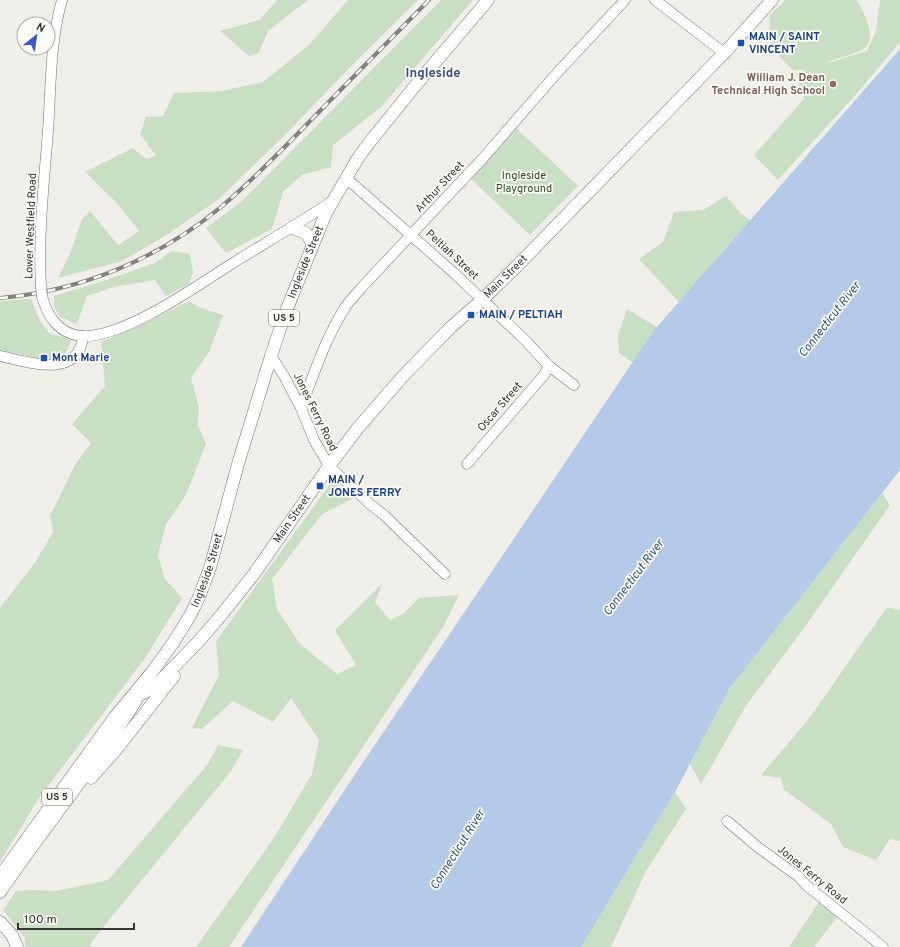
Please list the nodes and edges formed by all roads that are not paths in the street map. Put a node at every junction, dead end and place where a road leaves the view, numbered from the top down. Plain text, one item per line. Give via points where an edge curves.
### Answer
1 (62, 0) edge
2 (488, 0) edge
3 (625, 0) edge
4 (655, 0) edge
5 (772, 0) edge
6 (724, 53) junction
7 (346, 178) junction
8 (334, 200) junction
9 (292, 228) junction
10 (412, 235) junction
11 (313, 244) junction
12 (482, 300) junction
13 (82, 336) junction
14 (0, 356) edge
15 (271, 356) junction
16 (549, 366) junction
17 (574, 385) dead end
18 (301, 408) junction
19 (467, 464) dead end
20 (329, 466) junction
21 (445, 574) dead end
22 (198, 642) junction
23 (152, 672) junction
24 (139, 696) junction
25 (128, 701) junction
26 (118, 721) junction
27 (727, 821) dead end
28 (42, 834) junction
29 (0, 876) edge
30 (0, 892) edge
31 (0, 922) edge
32 (17, 947) edge
33 (883, 947) edge

1 - 13 street, Lower Westfield Road via 51,74 40,236 41,291 48,313 57,325 67,332
2 - 7 main road, Ingleside Street / US 5 via 414,86 369,143
3 - 10 street, Arthur Street
4 - 6 street
5 - 6 main road, Main Street
6 - 12 main road, Main Street
7 - 8 main road, Ingleside Street / US 5
7 - 10 street, Peltiah Street
8 - 9 street
8 - 11 main road, Ingleside Street / US 5
9 - 11 main road via 306,234
9 - 13 street via 148,315 111,330
10 - 12 street, Peltiah Street
10 - 18 street, Arthur Street via 347,305 324,347
11 - 15 main road, Ingleside Street / US 5
12 - 16 street, Peltiah Street
12 - 20 main road, Main Street via 451,327 403,376
13 - 14 street via 76,356 56,364
15 - 18 street, Jones Ferry Road
15 - 23 main road, Ingleside Street / US 5 via 206,580 191,614
16 - 17 street, Peltiah Street
16 - 19 street, Oscar Street
18 - 20 street, Jones Ferry Road via 314,440
20 - 21 street, Jones Ferry Road
20 - 22 main road, Main Street via 254,574
22 - 24 main road, Main Street via 151,689
22 - 28 main road, Main Street via 115,751
23 - 24 main road, Ingleside Street / US 5
23 - 25 main road, Ingleside Street / US 5
24 - 25 main road, Main Street
24 - 26 main road, Ingleside Street / US 5
25 - 26 main road, Ingleside Street / US 5
26 - 28 main road, Main Street / US 5
26 - 29 main road, US 5
27 - 33 street, Jones Ferry Road
28 - 30 main road, Main Street / US 5
31 - 32 main road via 12,935

